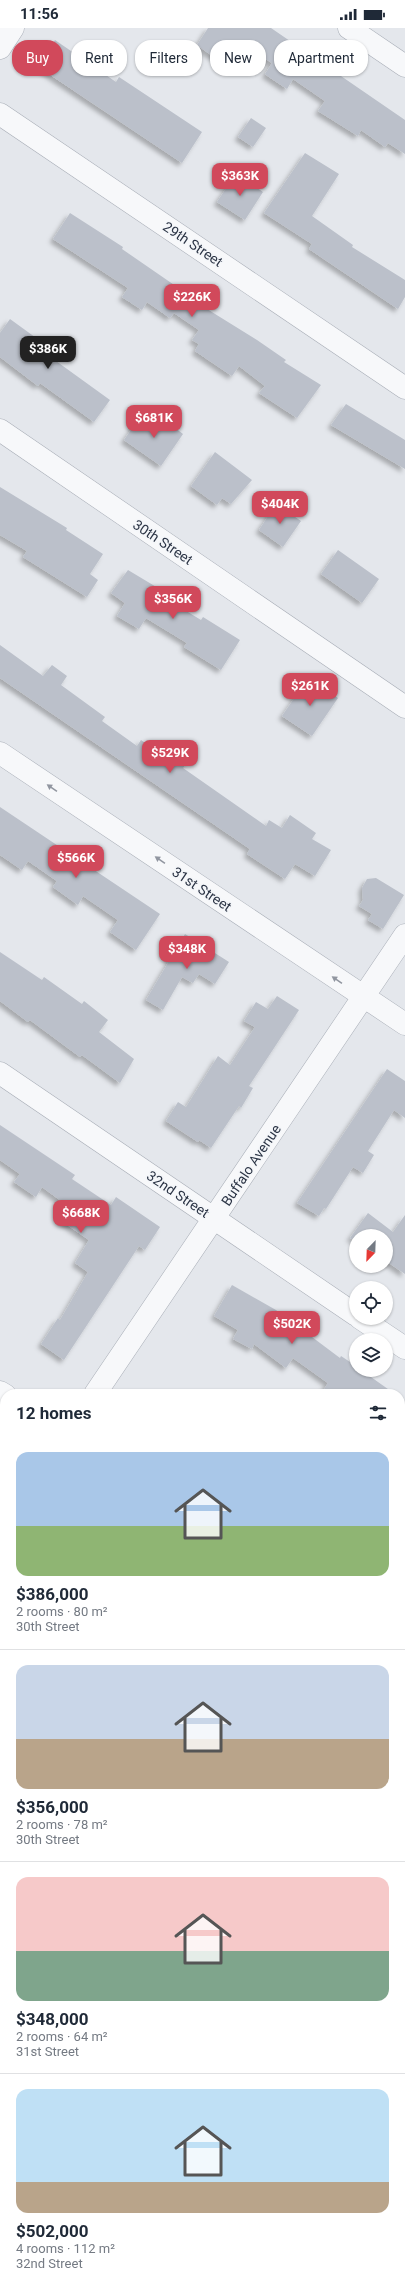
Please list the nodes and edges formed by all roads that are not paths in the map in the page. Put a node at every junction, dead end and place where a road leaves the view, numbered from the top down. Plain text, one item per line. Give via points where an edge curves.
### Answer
1 (13, 28) edge
2 (349, 28) edge
3 (0, 48) edge
4 (405, 66) edge
5 (0, 114) edge
6 (405, 388) edge
7 (0, 430) edge
8 (405, 707) edge
9 (0, 753) edge
10 (405, 935) edge
11 (363, 997) junction
12 (405, 1024) edge
13 (0, 1073) edge
14 (214, 1219) junction
15 (349, 1310) edge
16 (370, 1325) edge
17 (405, 1348) edge
18 (98, 1389) edge

1 - 3 street
2 - 4 street
5 - 6 street, 29th Street
7 - 8 street, 30th Street
11 -> 9 street, 31st Street
10 - 11 street, Buffalo Avenue
11 - 12 street, 31st Street
11 - 14 street, Buffalo Avenue
13 - 14 street, 32nd Street
14 - 15 street, 32nd Street
14 - 18 street, Buffalo Avenue
16 - 17 street

